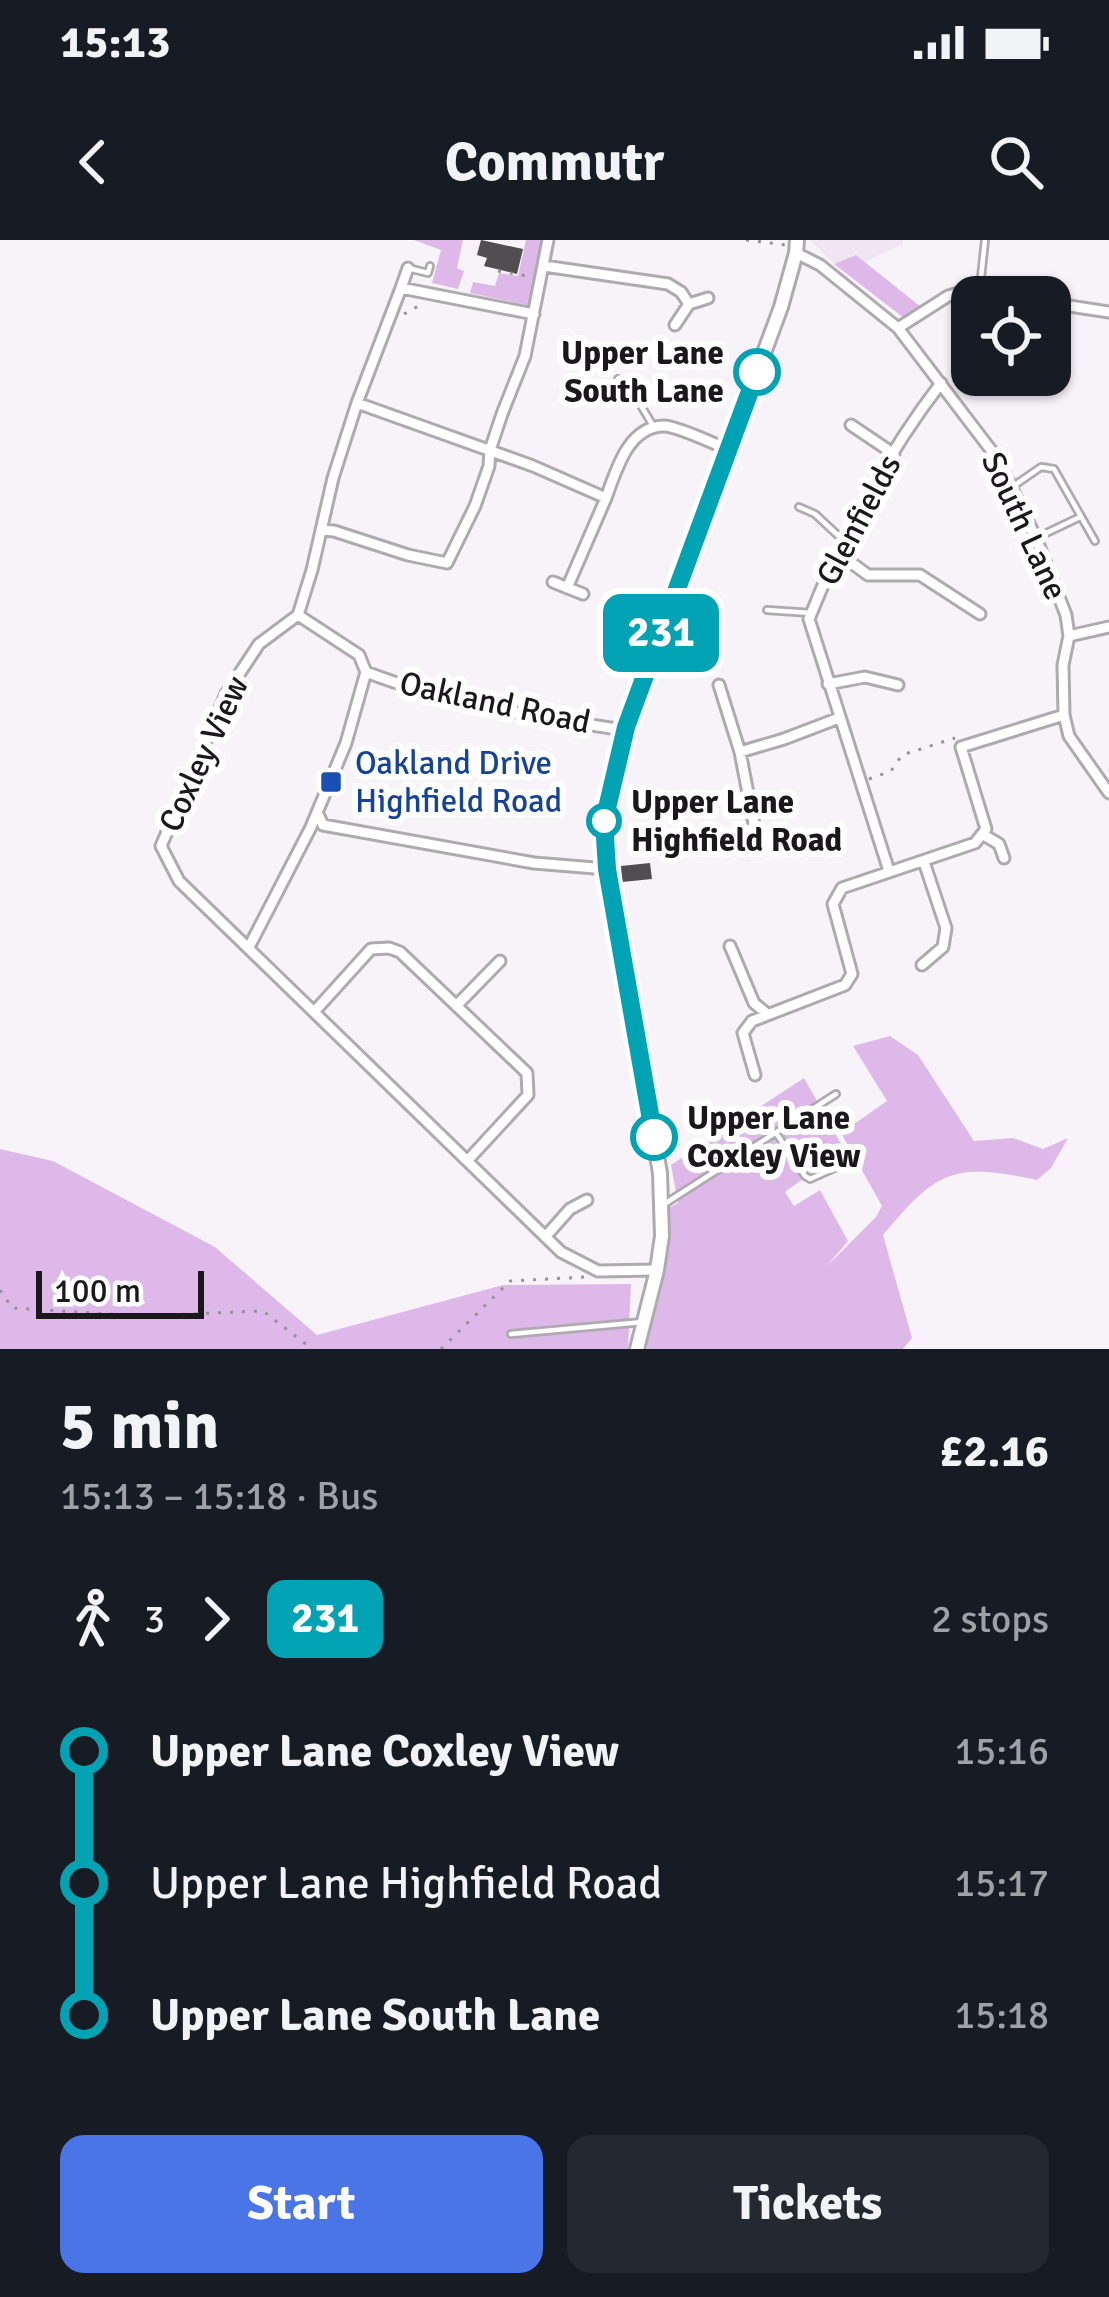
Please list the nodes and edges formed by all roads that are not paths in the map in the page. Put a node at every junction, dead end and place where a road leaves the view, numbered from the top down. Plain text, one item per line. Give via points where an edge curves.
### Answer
1 (548, 240) edge
2 (986, 240) edge
3 (797, 246) edge
4 (430, 266) dead end
5 (544, 266) junction
6 (408, 268) joint
7 (981, 276) edge
8 (401, 287) junction
9 (951, 295) edge
10 (708, 298) dead end
11 (689, 304) junction
12 (1071, 307) edge
13 (1109, 313) edge
14 (534, 314) junction
15 (675, 325) dead end
16 (898, 328) junction
17 (618, 379) dead end
18 (941, 383) junction
19 (358, 403) junction
20 (851, 424) dead end
21 (655, 429) junction
22 (729, 449) junction
23 (490, 450) junction
24 (895, 454) junction
25 (1012, 487) junction
26 (605, 498) junction
27 (800, 507) dead end
28 (1080, 517) junction
29 (321, 530) junction
30 (1036, 538) junction
31 (844, 541) junction
32 (1096, 541) dead end
33 (838, 554) junction
34 (554, 582) dead end
35 (567, 588) junction
36 (583, 594) dead end
37 (767, 610) dead end
38 (811, 613) junction
39 (298, 614) junction
40 (980, 614) dead end
41 (1109, 627) edge
42 (1069, 636) junction
43 (366, 672) junction
44 (828, 684) junction
45 (719, 685) dead end
46 (898, 685) dead end
47 (1064, 715) junction
48 (839, 718) junction
49 (626, 727) junction
50 (740, 752) junction
51 (1109, 793) edge
52 (317, 812) junction
53 (754, 824) joint
54 (982, 834) junction
55 (685, 852) dead end
56 (1004, 858) dead end
57 (924, 862) junction
58 (607, 869) junction
59 (889, 871) junction
60 (730, 946) dead end
61 (249, 947) junction
62 (922, 964) dead end
63 (502, 980) dead end
64 (457, 1005) junction
65 (314, 1012) junction
66 (766, 1013) junction
67 (755, 1075) dead end
68 (836, 1094) dead end
69 (776, 1133) junction
70 (468, 1160) junction
71 (839, 1166) dead end
72 (587, 1200) dead end
73 (661, 1206) junction
74 (546, 1236) junction
75 (657, 1270) junction
76 (643, 1322) junction
77 (511, 1334) dead end
78 (637, 1349) edge

1 - 5 street
2 - 7 lane
3 - 16 street, South Lane
3 - 22 main road
4 - 6 lane via 428,273
5 - 11 street via 668,284
5 - 14 street
6 - 8 street
8 - 14 street
8 - 19 street
9 - 16 street
10 - 11 street
11 - 15 street
12 - 13 street
14 - 23 street
16 - 18 street, South Lane
17 - 21 lane
18 - 24 street, Glenfields
18 - 25 street, South Lane
19 - 23 street
19 - 29 street
20 - 24 street
21 - 22 street
21 - 26 street via 629,444
22 - 49 main road
23 - 26 street
23 - 29 street via 447,563
24 - 31 street, Glenfields
25 - 28 lane via 1041,467 1054,469
25 - 30 street, South Lane
26 - 35 street
27 - 31 lane
28 - 30 lane
28 - 32 lane
29 - 39 street
30 - 42 street, South Lane
31 - 33 street, Glenfields
33 - 38 street, Glenfields
33 - 40 street via 868,575 920,575
34 - 35 street
35 - 36 street
37 - 38 lane
38 - 44 street, Glenfields
39 - 43 street via 358,655
39 - 61 street, Coxley View via 260,644 226,694 160,845 179,881
41 - 42 street
42 - 47 street, South Lane
43 - 49 street, Oakland Road via 518,714
43 - 52 street
44 - 46 street via 866,676
44 - 48 street, Glenfields
45 - 50 street
47 - 51 street, South Lane via 1069,736
47 - 54 street via 962,747
48 - 50 street
48 - 59 street, Glenfields
49 - 58 main road via 604,821
50 - 53 street
52 - 58 street via 323,825
52 - 61 street
53 - 55 lane via 725,843
54 - 56 street
54 - 57 street
57 - 59 street
57 - 62 street via 946,928 943,947
58 - 73 main road
59 - 66 street via 842,888 833,904 852,974 845,985
60 - 66 street
61 - 65 street, Coxley View
63 - 64 street via 496,966
64 - 65 street via 389,948 371,949
64 - 70 street via 530,1084
65 - 70 street, Coxley View
66 - 67 street via 743,1033
68 - 69 lane
69 - 71 lane via 805,1176
69 - 73 lane
70 - 74 street, Coxley View
72 - 74 street
73 - 75 main road
74 - 75 street, Coxley View via 598,1271
75 - 76 main road
76 - 77 lane
76 - 78 main road

